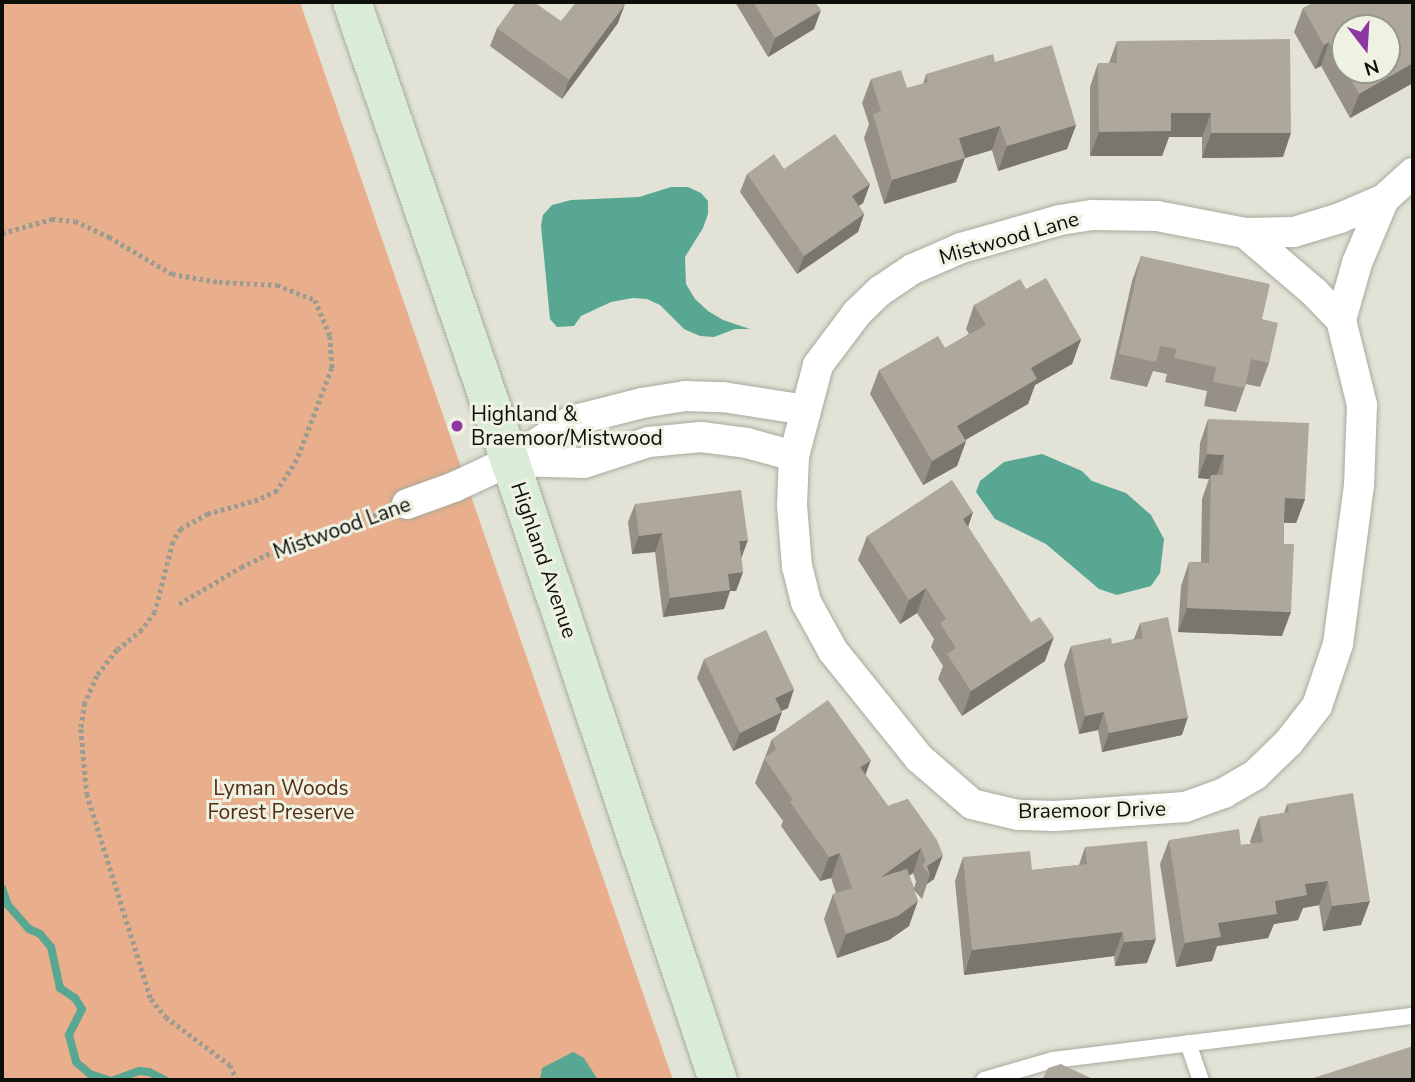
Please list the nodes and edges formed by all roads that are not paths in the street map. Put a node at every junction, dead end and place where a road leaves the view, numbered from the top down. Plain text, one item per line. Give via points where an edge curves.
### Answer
1 (352, 2) edge
2 (1413, 173) edge
3 (1384, 199) junction
4 (1245, 233) junction
5 (1341, 320) junction
6 (804, 417) junction
7 (794, 456) junction
8 (510, 460) junction
9 (407, 504) road end
10 (1413, 1016) edge
11 (1188, 1043) junction
12 (718, 1080) edge
13 (984, 1080) edge
14 (1201, 1080) edge

1 - 8 main road, Highland Avenue
2 - 3 street, Mistwood Lane
3 - 4 street, Mistwood Lane via 1294,232
3 - 5 street via 1357,263
4 - 5 street, Braemoor Drive
4 - 6 street, Mistwood Lane via 1157,216 1093,215 1060,220 930,260 880,291 857,313 818,365
5 - 7 street, Braemoor Drive via 1357,374 1363,429 1338,644 1331,669 1317,706 1270,762 1224,793 1185,807 1018,815 972,804 940,779 833,651 806,602 797,567
6 - 7 street, Braemoor Drive
6 - 8 street via 723,397 685,396 571,421
7 - 8 street via 747,443 701,438 649,442 584,463
8 - 9 street, Mistwood Lane
8 - 12 main road, Highland Avenue
10 - 11 lane
11 - 13 lane via 1053,1059
11 - 14 lane

